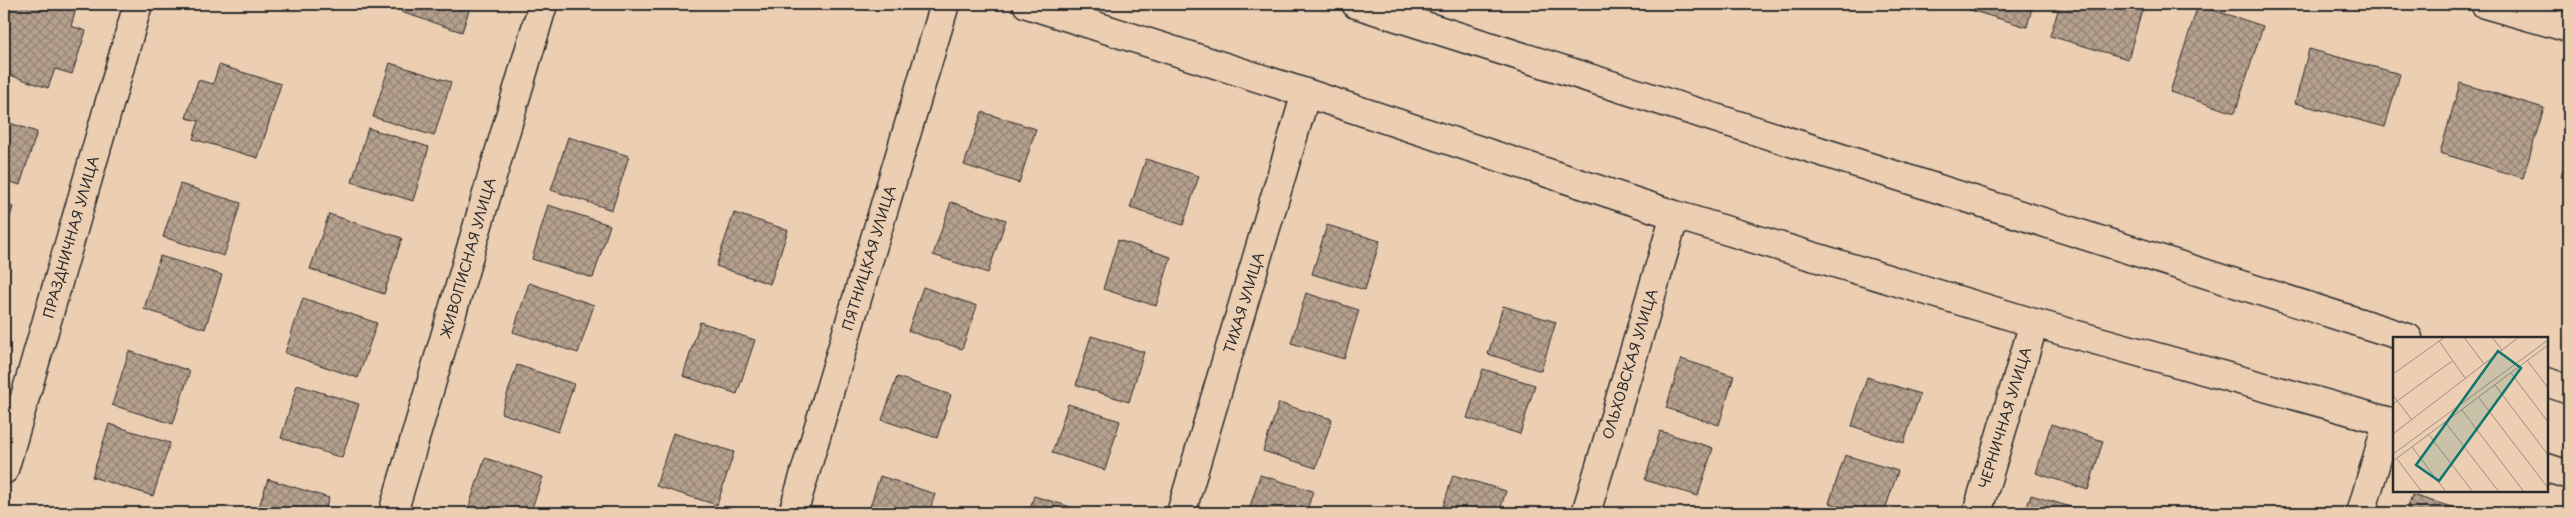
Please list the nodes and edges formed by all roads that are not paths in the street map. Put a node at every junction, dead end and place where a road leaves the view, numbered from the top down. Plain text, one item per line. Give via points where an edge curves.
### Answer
1 (138, 4) edge
2 (543, 4) edge
3 (945, 4) edge
4 (1026, 4) edge
5 (1356, 4) edge
6 (2485, 4) edge
7 (2569, 28) edge
8 (1306, 93) junction
9 (1675, 215) junction
10 (2034, 323) junction
11 (2405, 337) edge
12 (2548, 382) edge
13 (2569, 390) edge
14 (2391, 422) edge
15 (2548, 468) edge
16 (4, 470) edge
17 (2569, 475) edge
18 (393, 513) edge
19 (793, 513) edge
20 (1181, 513) edge
21 (1586, 513) edge
22 (1977, 513) edge
23 (2361, 513) edge

1 - 16 street, ПРАЗДНИЧНАЯ УЛИЦА
2 - 18 street, ЖИВОПИСНАЯ УЛИЦА
3 - 19 street, ПЯТНИЦКАЯ УЛИЦА
4 - 8 street
5 - 11 street
6 - 7 street
8 - 9 street
8 - 20 street, ТИХАЯ УЛИЦА
9 - 10 street
9 - 21 street, ОЛЬХОВСКАЯ УЛИЦА
10 - 14 street
10 - 22 street, ЧЕРНИЧНАЯ УЛИЦА
12 - 13 street
14 - 23 street
15 - 17 street

